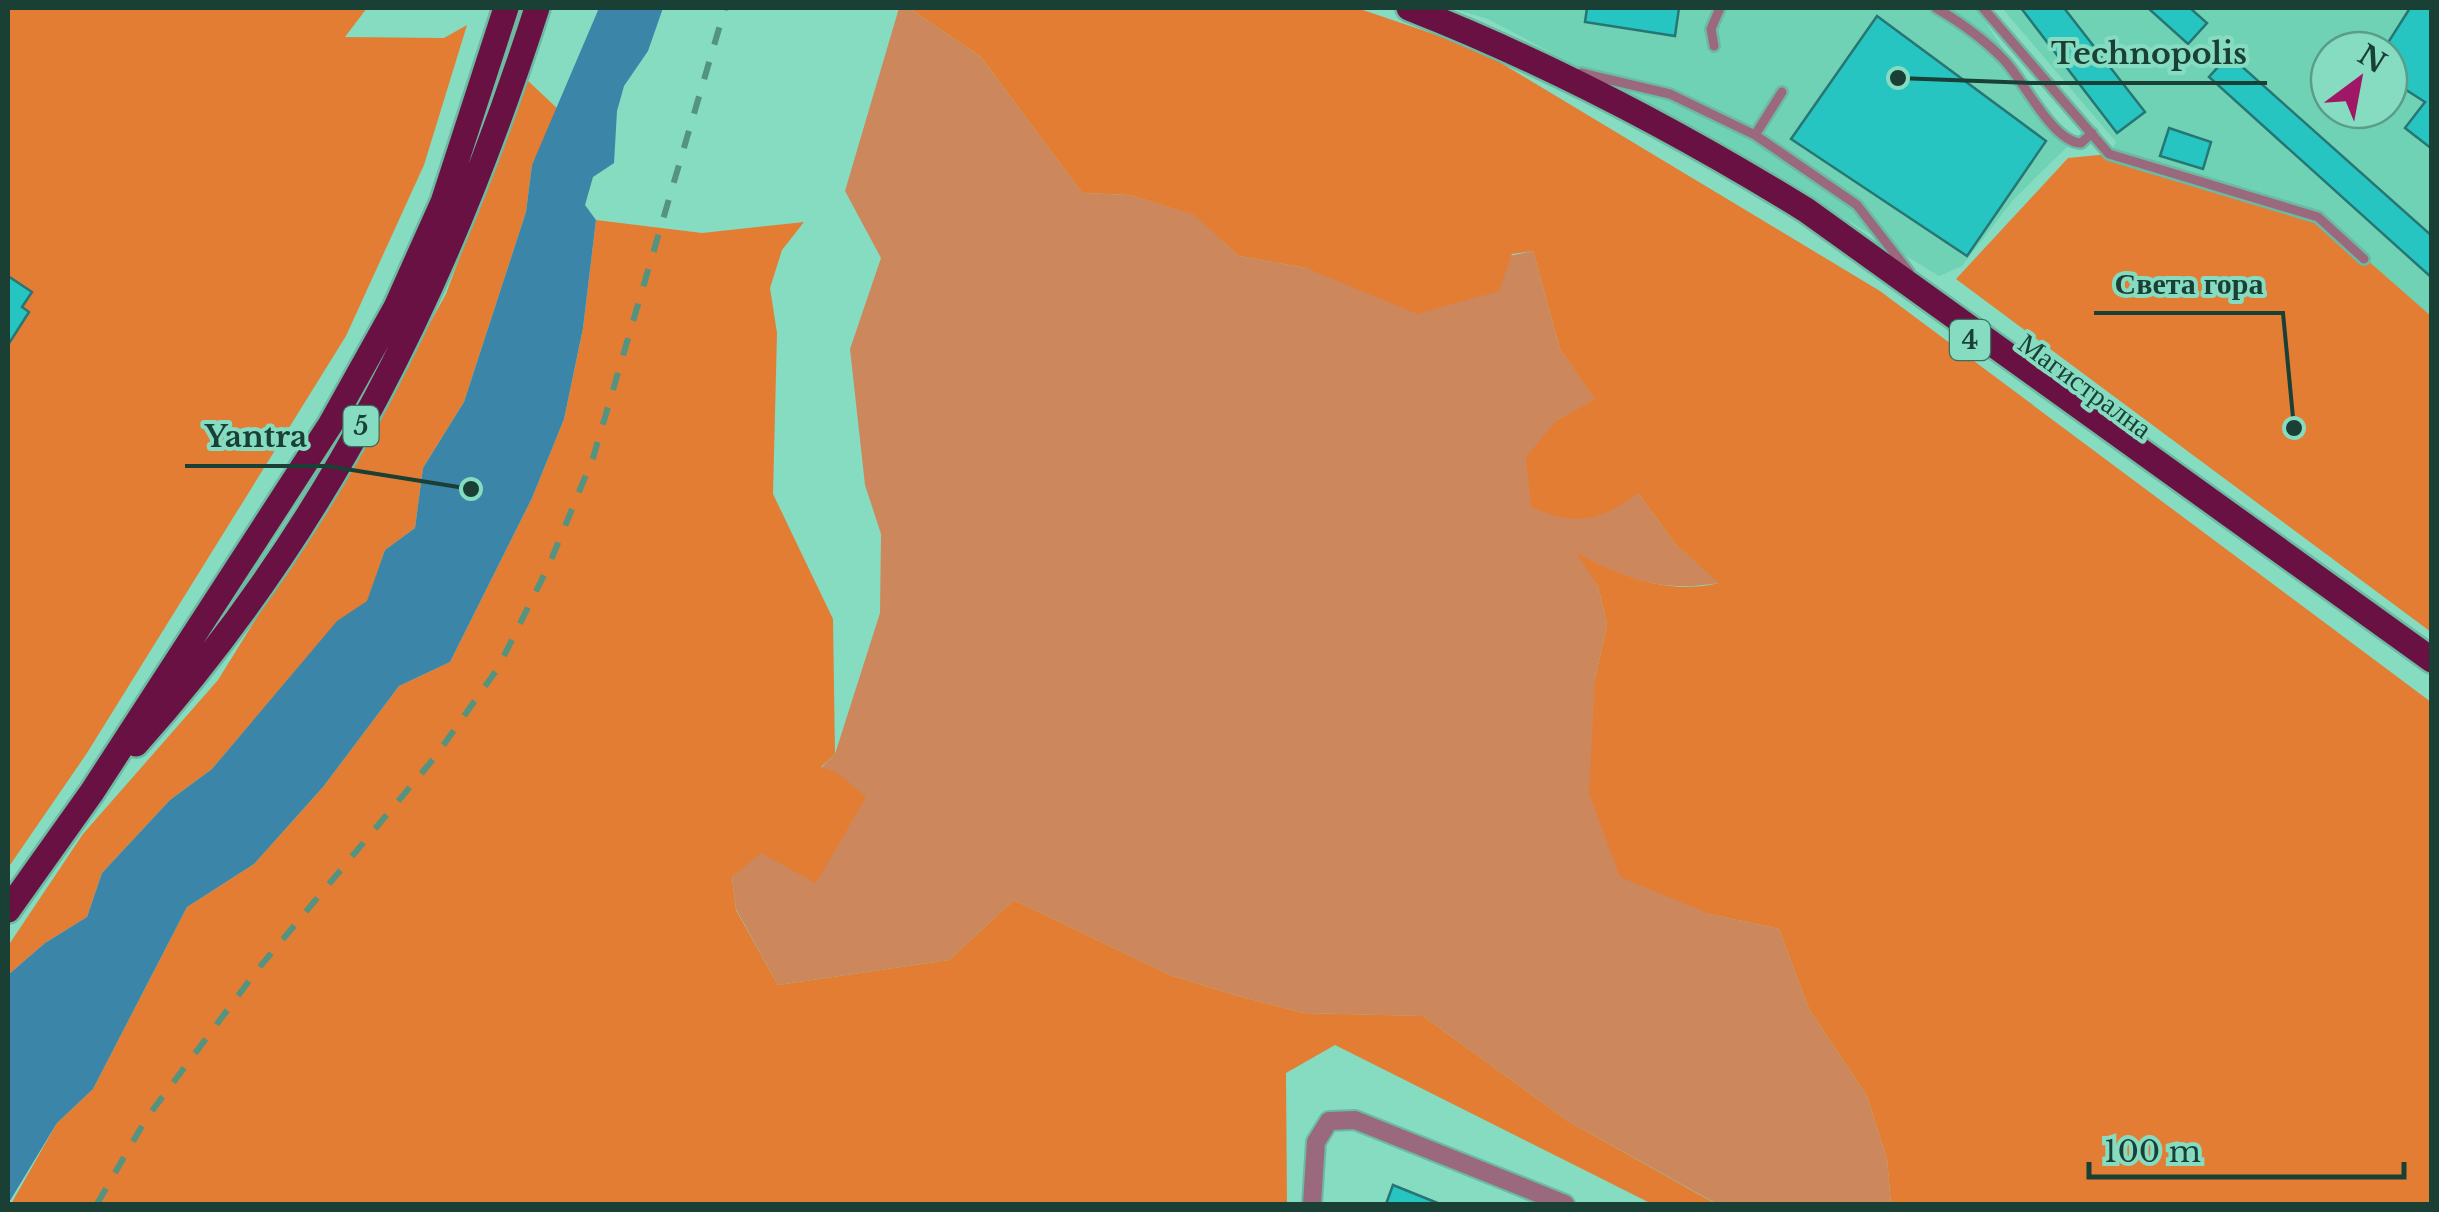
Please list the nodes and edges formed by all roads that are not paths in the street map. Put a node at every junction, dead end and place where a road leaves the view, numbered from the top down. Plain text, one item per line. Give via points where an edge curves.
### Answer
1 (506, 8) edge
2 (537, 8) edge
3 (1409, 8) edge
4 (1720, 8) edge
5 (1936, 8) edge
6 (1983, 8) edge
7 (1487, 38) junction
8 (1714, 46) dead end
9 (1551, 66) junction
10 (1782, 92) dead end
11 (2092, 133) junction
12 (1755, 134) junction
13 (2364, 259) dead end
14 (1922, 290) junction
15 (2432, 660) edge
16 (2432, 675) edge
17 (92, 792) junction
18 (8, 910) edge
19 (1312, 1204) edge
20 (1565, 1204) edge

1 - 17 main road, 5 via 443,202 396,307 330,425
2 - 17 main road, 5 via 480,175 387,383 193,680
3 - 7 main road, Магистрална / 4
4 - 8 lane via 1711,29
5 - 11 lane via 2006,62 2069,140 2081,143
6 - 11 lane
7 - 9 main road, Магистрална / 4
7 - 16 main road, Магистрална / 4 via 1799,221
9 - 12 lane via 1670,94
9 - 14 main road, Магистрална / 4 via 1706,148
10 - 12 lane
11 - 13 lane via 2109,154 2318,217
12 - 14 lane via 1857,205
14 - 15 main road, Магистрална / 4
17 - 18 main road, 5
19 - 20 street via 1316,1142 1329,1122 1356,1120

